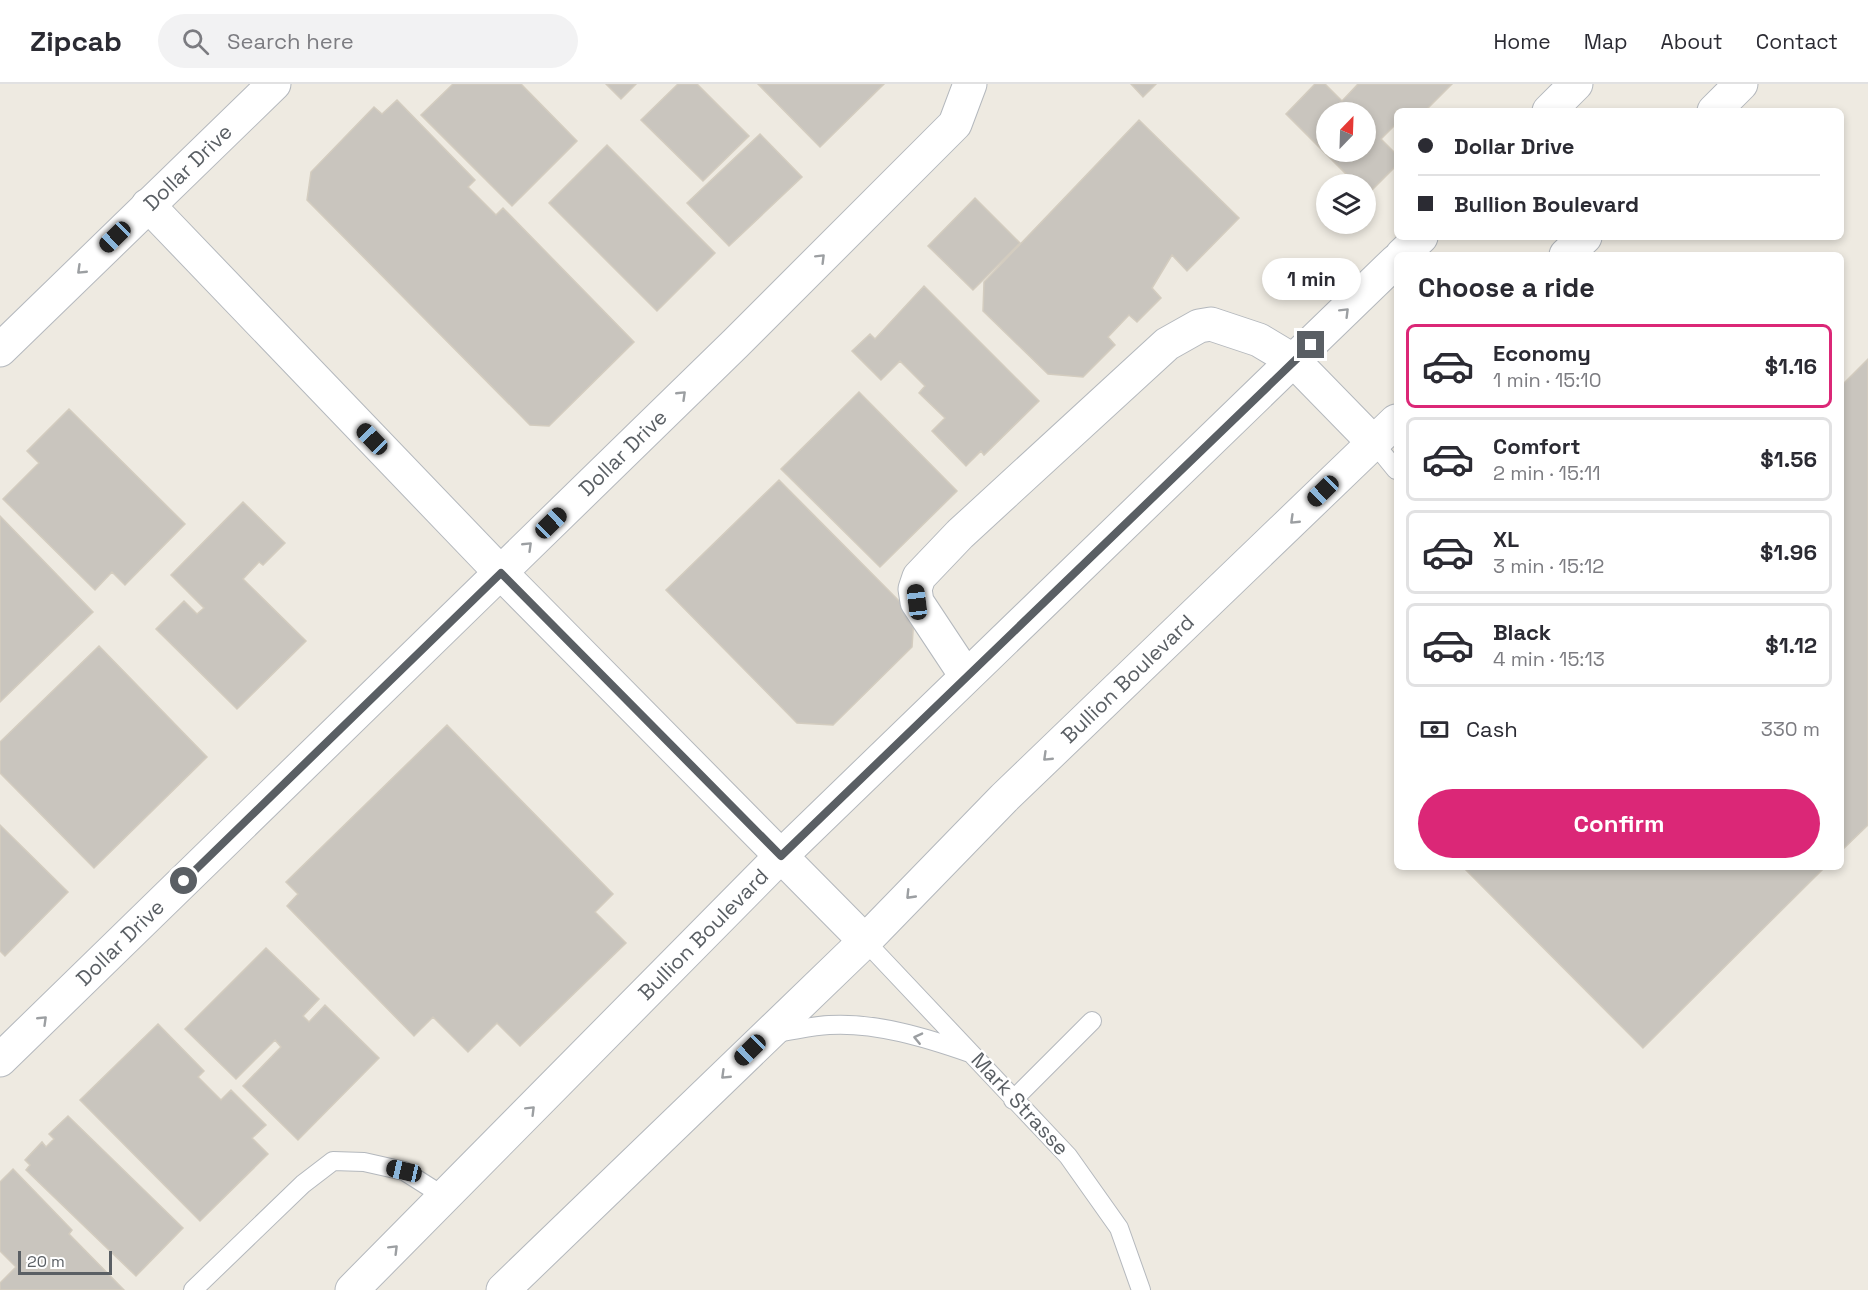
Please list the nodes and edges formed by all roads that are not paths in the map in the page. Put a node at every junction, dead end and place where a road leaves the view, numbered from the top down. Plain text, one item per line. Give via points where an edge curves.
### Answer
1 (274, 84) edge
2 (970, 84) edge
3 (1576, 84) edge
4 (1741, 84) edge
5 (1552, 108) edge
6 (1717, 108) edge
7 (148, 205) junction
8 (1418, 240) edge
9 (1582, 240) edge
10 (1405, 252) edge
11 (1569, 252) edge
12 (1394, 263) edge
13 (0, 350) edge
14 (1294, 362) junction
15 (1394, 423) edge
16 (1374, 443) junction
17 (1394, 468) edge
18 (501, 573) junction
19 (966, 676) junction
20 (781, 856) junction
21 (865, 941) junction
22 (1092, 1021) dead end
23 (767, 1034) junction
24 (974, 1055) junction
25 (0, 1060) edge
26 (1014, 1100) junction
27 (445, 1197) junction
28 (193, 1290) edge
29 (352, 1290) edge
30 (503, 1290) edge
31 (1141, 1290) edge

1 - 7 street, Dollar Drive
18 -> 2 street, Dollar Drive via 955,124
3 - 5 street
4 - 6 street
7 -> 13 street, Dollar Drive
7 - 18 street
8 - 10 street
9 - 11 street
14 -> 12 street, Bullion Boulevard
14 - 16 street
14 - 19 street, Bullion Boulevard
14 - 19 street via 1259,340 1228,328 1211,324 1187,332 1167,344 960,534 919,577 915,589 922,614
15 - 16 street, Bullion Boulevard
16 - 17 lane
16 -> 21 street, Bullion Boulevard via 1004,798
18 - 20 street
25 -> 18 street, Dollar Drive
19 - 20 street, Bullion Boulevard
20 - 21 street
27 -> 20 street, Bullion Boulevard
21 - 23 street, Bullion Boulevard
21 - 24 lane, Mark Strasse
22 - 26 lane
24 -> 23 lane via 939,1042 859,1027 830,1025
23 -> 30 street, Bullion Boulevard
24 - 26 lane, Mark Strasse
26 - 31 lane, Mark Strasse via 1068,1156 1098,1195 1119,1228
27 - 28 lane via 404,1171 364,1162 333,1161 303,1184
29 -> 27 street, Bullion Boulevard

